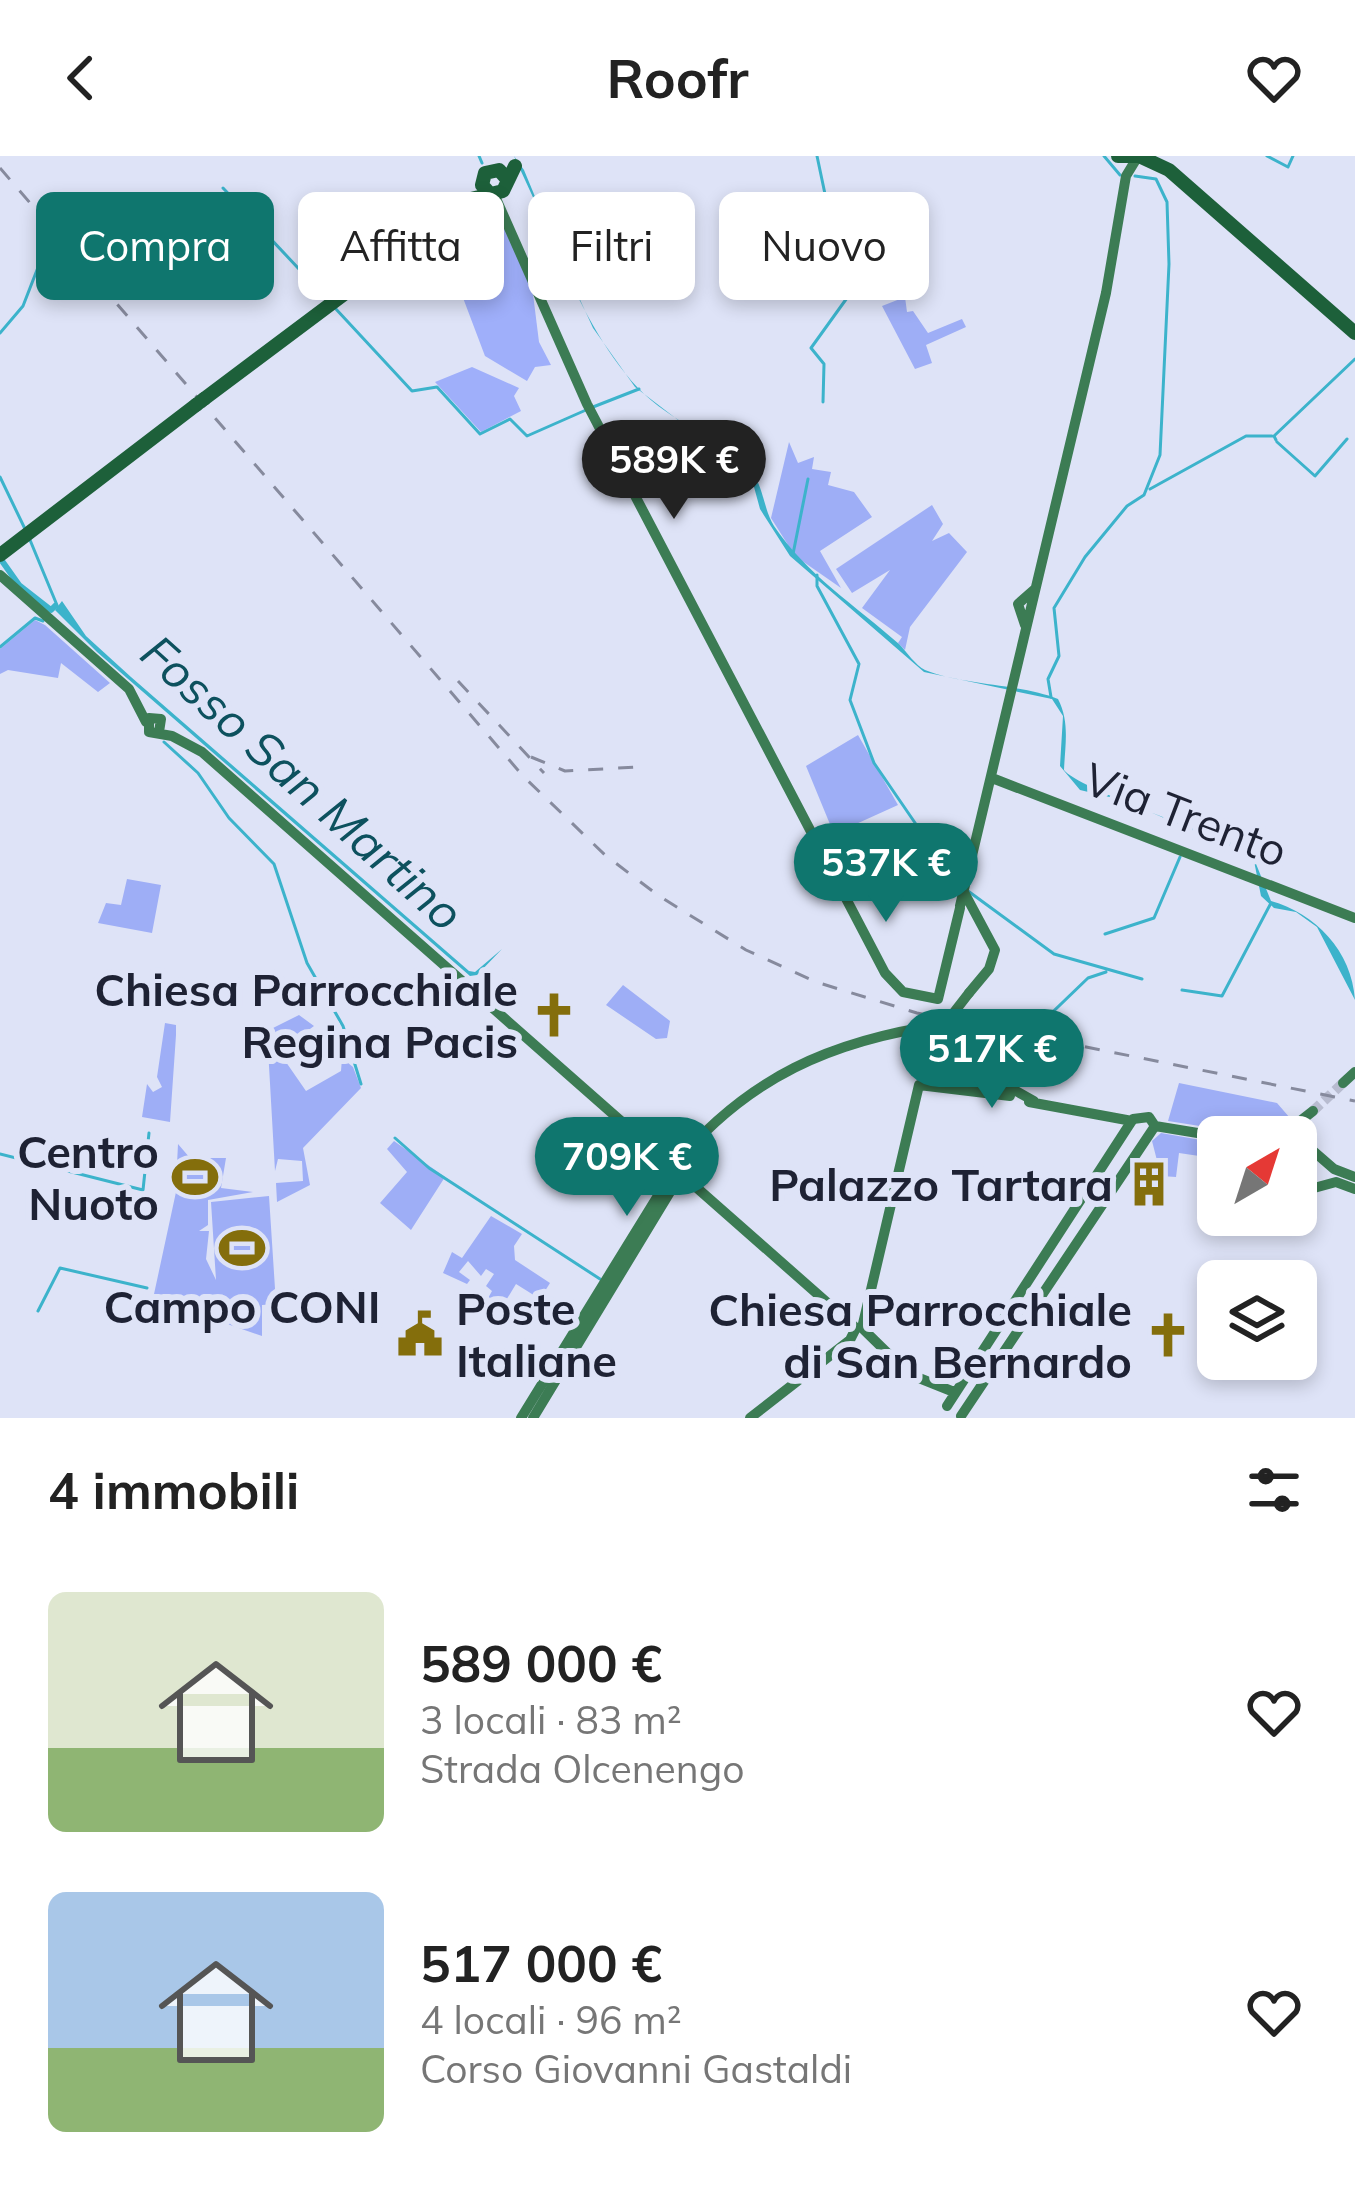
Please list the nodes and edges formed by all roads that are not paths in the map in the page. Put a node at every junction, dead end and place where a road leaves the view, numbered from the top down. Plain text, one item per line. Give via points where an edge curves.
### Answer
1 (529, 156) edge
2 (1118, 156) edge
3 (1160, 156) edge
4 (1140, 157) edge
5 (1169, 170) junction
6 (498, 182) junction
7 (1125, 185) junction
8 (1355, 333) edge
9 (0, 553) edge
10 (4, 581) edge
11 (992, 778) junction
12 (964, 904) junction
13 (1355, 918) edge
14 (945, 1024) junction
15 (1355, 1072) edge
16 (1343, 1083) dead end
17 (1013, 1093) junction
18 (1313, 1111) tunnel mouth
19 (1308, 1116) edge
20 (1132, 1123) junction
21 (1150, 1130) junction
22 (1197, 1135) edge
23 (1317, 1155) edge
24 (1326, 1163) junction
25 (677, 1170) junction
26 (1351, 1175) edge
27 (1326, 1184) junction
28 (1317, 1187) edge
29 (1355, 1189) edge
30 (610, 1282) junction
31 (862, 1334) junction
32 (929, 1385) junction
33 (954, 1392) junction
34 (949, 1412) edge
35 (521, 1418) edge
36 (533, 1418) edge
37 (750, 1418) edge

1 - 6 main road
2 - 4 main road
2 - 7 main road
3 - 5 main road
4 - 5 main road
4 - 7 main road
5 - 8 main road
6 - 9 main road
6 - 12 main road via 566,362 890,981 903,992 938,999
7 - 11 main road
10 - 25 main road via 129,689 149,732 202,752
11 - 12 main road
11 - 13 main road, Via Trento
12 - 14 main road, bridge via 994,950
14 - 17 main road via 936,1040 946,1071
14 - 25 main road via 810,1056 708,1126
15 - 16 main road
17 - 20 main road
17 - 31 main road via 921,1083
18 - 19 main road
20 - 21 main road
20 - 33 main road
21 - 22 main road
21 - 34 main road
23 - 24 main road
24 - 26 main road
24 - 27 main road
25 - 30 main road
25 - 31 main road
27 - 28 main road
27 - 29 main road
30 - 35 main road
30 - 36 main road
31 - 32 main road
31 - 37 main road
32 - 33 main road
32 - 34 main road
33 - 34 main road

